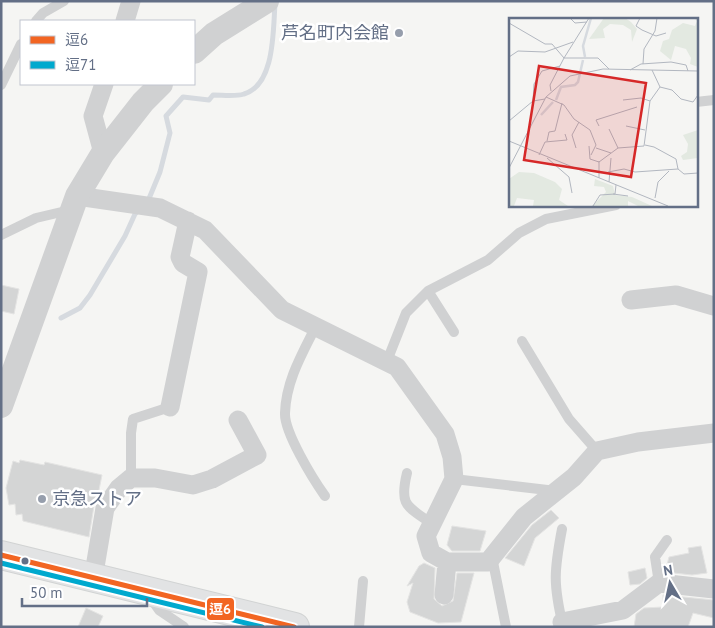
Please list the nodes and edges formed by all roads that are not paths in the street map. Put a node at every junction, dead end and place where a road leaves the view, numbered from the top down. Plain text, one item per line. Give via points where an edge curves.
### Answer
1 (64, 1) edge
2 (131, 1) edge
3 (267, 1) edge
4 (37, 20) edge
5 (125, 20) edge
6 (20, 46) edge
7 (195, 51) edge
8 (1, 85) edge
9 (104, 85) edge
10 (160, 85) edge
11 (714, 100) edge
12 (698, 102) edge
13 (103, 153) junction
14 (74, 203) junction
15 (611, 206) edge
16 (188, 221) junction
17 (1, 235) edge
18 (428, 292) junction
19 (632, 300) dead end
20 (714, 306) edge
21 (316, 326) junction
22 (454, 332) dead end
23 (522, 341) dead end
24 (387, 361) junction
25 (1, 406) edge
26 (170, 407) joint
27 (238, 420) dead end
28 (714, 433) edge
29 (598, 451) junction
30 (407, 473) dead end
31 (131, 478) junction
32 (454, 479) junction
33 (556, 491) junction
34 (324, 496) dead end
35 (432, 524) junction
36 (562, 529) dead end
37 (667, 540) dead end
38 (1, 555) edge
39 (492, 556) junction
40 (447, 562) junction
41 (93, 579) junction
42 (363, 581) dead end
43 (659, 583) junction
44 (714, 589) edge
45 (147, 592) junction
46 (444, 595) dead end
47 (563, 624) edge
48 (184, 627) edge
49 (295, 627) edge
50 (359, 627) edge
51 (506, 627) edge

1 - 4 lane
2 - 5 street
3 - 7 street via 214,34
6 - 8 lane
9 - 13 street via 93,116
10 - 13 street
11 - 12 lane
13 - 14 street
14 - 16 street via 160,208
14 - 17 lane
14 - 25 street
15 - 18 lane via 546,219 518,233 488,260
16 - 21 street via 206,230 282,310
16 - 26 street via 180,257 183,263 198,272
18 - 22 lane
18 - 24 lane via 406,313
19 - 20 street via 676,295
21 - 24 street
21 - 34 lane via 293,371 284,414 294,443
23 - 29 lane via 569,419
24 - 32 street via 397,367 445,434
26 - 31 lane via 133,419
27 - 31 street via 257,455 212,479 193,484
28 - 29 street via 638,442
29 - 33 street
30 - 35 lane via 402,492 407,505
31 - 41 street via 119,488 105,508
32 - 33 lane
32 - 35 street
33 - 39 street via 524,517
35 - 40 street via 426,536 431,553
36 - 47 lane via 554,571 556,598
37 - 43 lane via 655,557
38 - 41 highway
39 - 40 street via 488,562
39 - 51 lane
40 - 46 street
41 - 45 highway
42 - 50 lane
43 - 44 street
43 - 47 street via 623,610
45 - 48 lane via 159,610
45 - 49 highway

